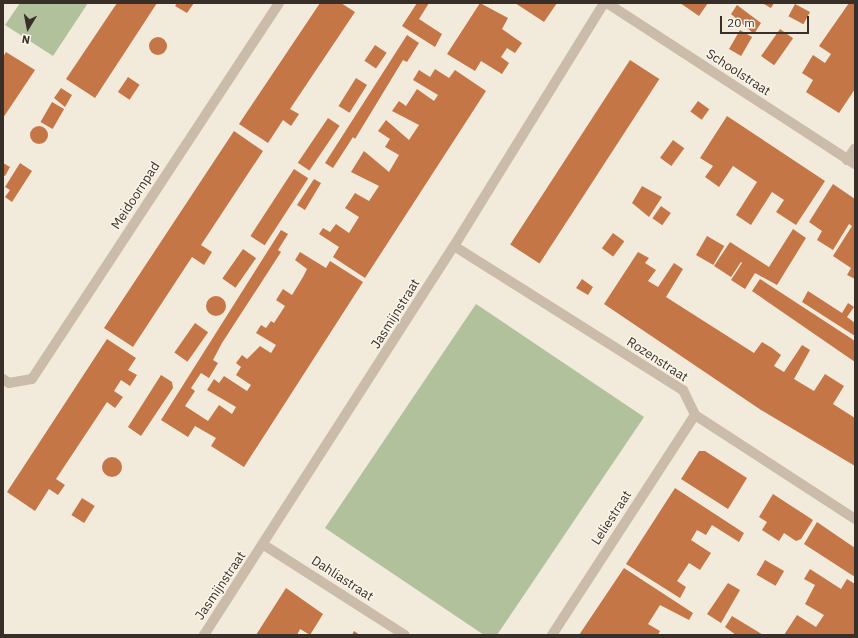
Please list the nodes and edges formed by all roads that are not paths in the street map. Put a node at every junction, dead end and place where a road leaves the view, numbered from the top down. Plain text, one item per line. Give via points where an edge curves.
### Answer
1 (279, 3) edge
2 (604, 3) edge
3 (607, 3) edge
4 (855, 148) edge
5 (851, 162) edge
6 (454, 246) junction
7 (3, 379) edge
8 (695, 415) junction
9 (855, 519) edge
10 (264, 545) junction
11 (204, 635) edge
12 (405, 635) edge
13 (552, 635) edge

1 - 7 street, Meidoornpad via 32,379 9,383
2 - 6 street, Jasmijnstraat
3 - 5 street, Schoolstraat
4 - 5 street
6 - 8 street, Rozenstraat via 683,390
6 - 10 street, Jasmijnstraat
8 - 9 street
8 - 13 street, Leliestraat
10 - 11 street, Jasmijnstraat
10 - 12 street, Dahliastraat

